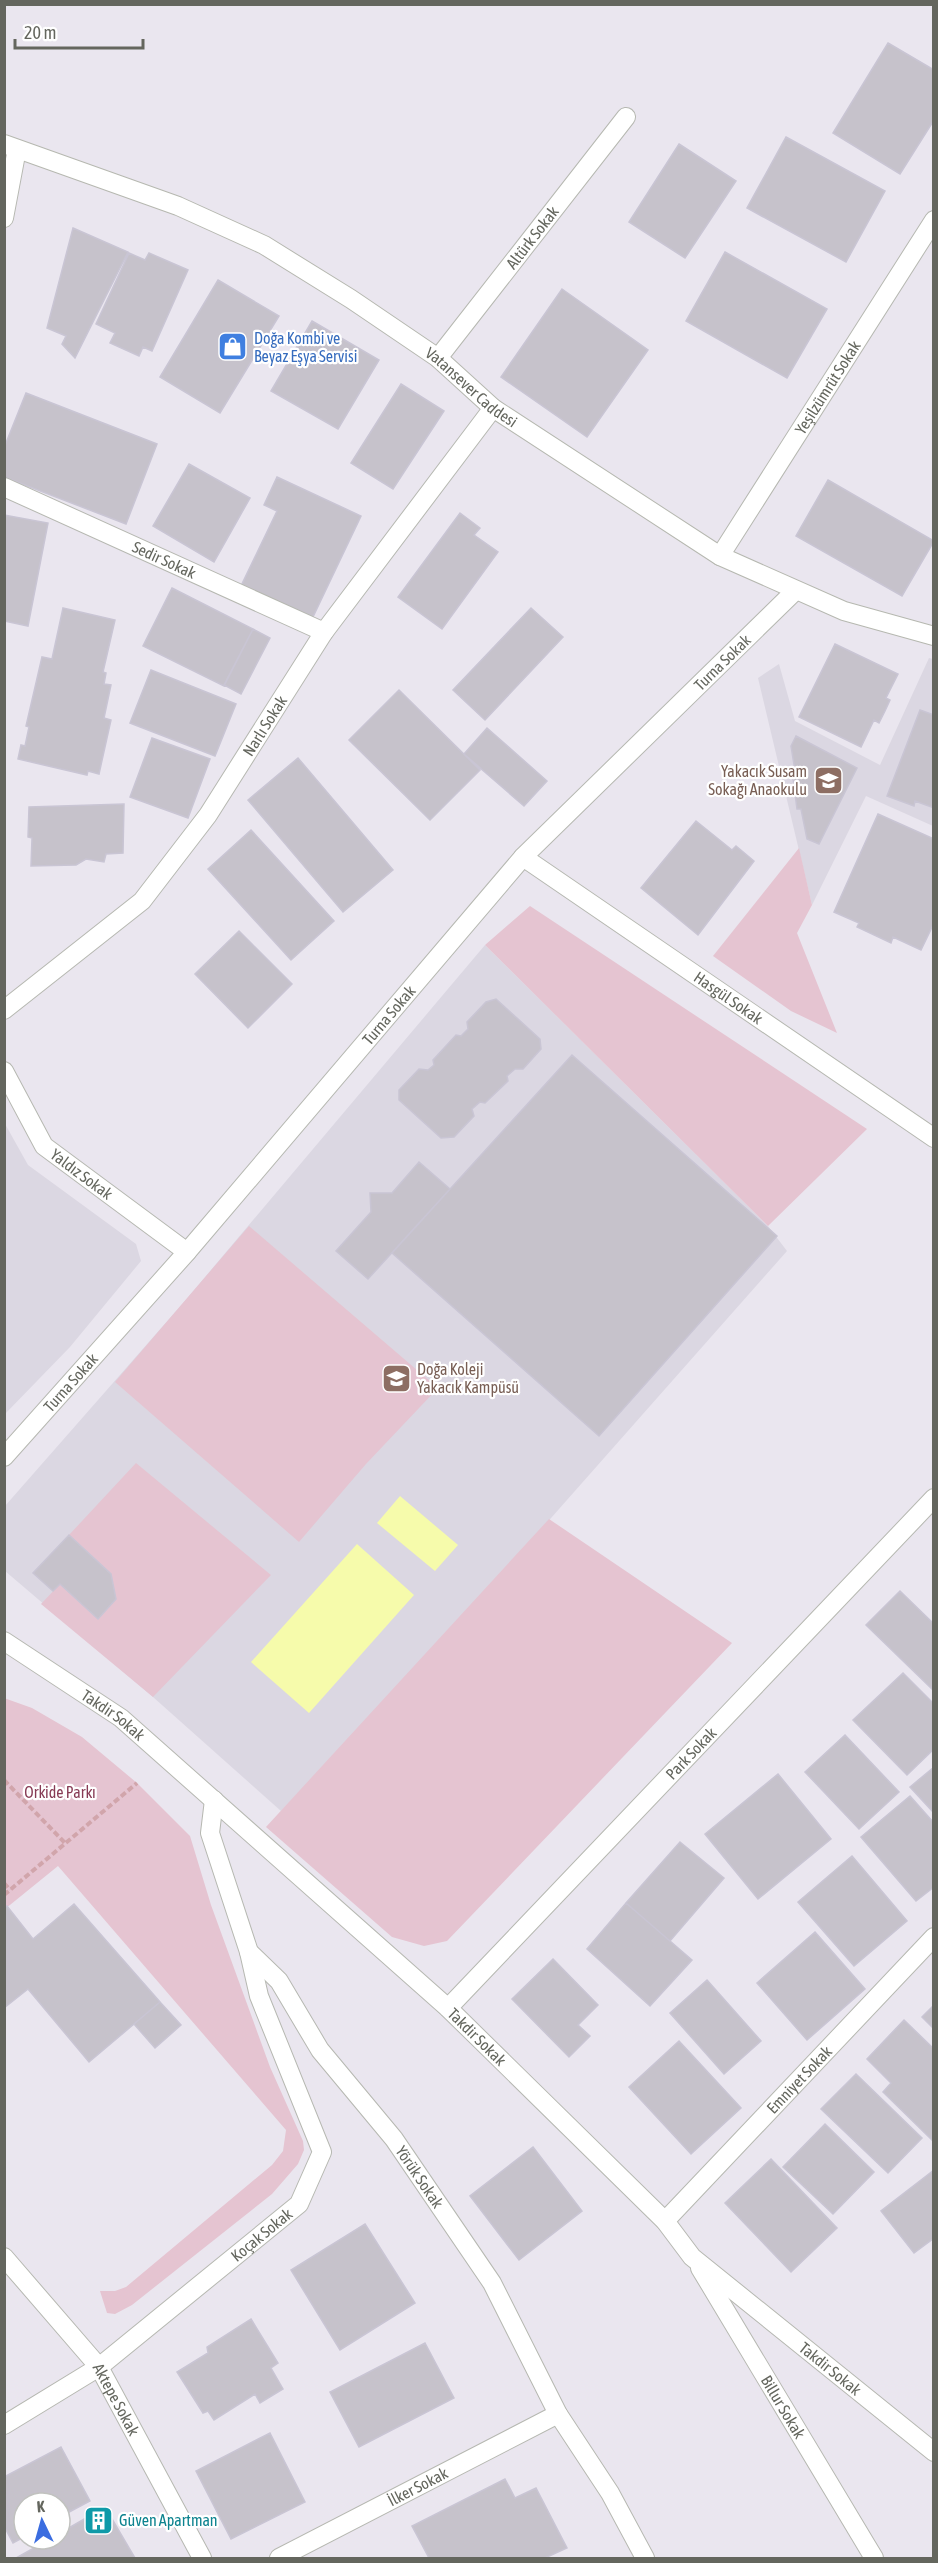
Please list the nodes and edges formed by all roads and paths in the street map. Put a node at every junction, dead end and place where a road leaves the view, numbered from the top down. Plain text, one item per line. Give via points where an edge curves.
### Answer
1 (626, 117) dead end
2 (10, 147) edge
3 (4, 218) edge
4 (933, 220) edge
5 (438, 358) junction
6 (493, 408) junction
7 (4, 487) edge
8 (720, 556) junction
9 (795, 591) junction
10 (324, 632) junction
11 (933, 636) edge
12 (523, 857) junction
13 (4, 1010) edge
14 (4, 1071) edge
15 (933, 1138) edge
16 (187, 1252) junction
17 (4, 1457) edge
18 (933, 1498) edge
19 (4, 1641) edge
20 (4, 1780) edge
21 (137, 1783) dead end
22 (214, 1800) junction
23 (66, 1844) junction
24 (4, 1883) edge
25 (10, 1890) junction
26 (4, 1895) edge
27 (933, 1937) edge
28 (249, 1952) junction
29 (448, 2008) junction
30 (665, 2221) junction
31 (692, 2257) junction
32 (4, 2258) edge
33 (99, 2367) junction
34 (558, 2414) junction
35 (4, 2425) edge
36 (933, 2452) edge
37 (202, 2559) edge
38 (279, 2559) edge
39 (645, 2559) edge
40 (874, 2559) edge

1 - 5 street, Altürk Sokak
2 - 3 street
2 - 5 street, Vatansever Caddesi via 177,206 264,245
4 - 8 street, Yeşilzümrüt Sokak
5 - 6 street, Vatansever Caddesi
6 - 8 street, Vatansever Caddesi
6 - 10 street, Narlı Sokak
7 - 10 street, Sedir Sokak
8 - 9 street, Vatansever Caddesi
9 - 11 street, Vatansever Caddesi via 844,611
9 - 12 street, Turna Sokak
10 - 13 street, Narlı Sokak via 208,815 142,902
12 - 15 street, Hasgül Sokak
12 - 16 street, Turna Sokak
14 - 16 street, Yaldız Sokak via 44,1146
16 - 17 street, Turna Sokak
18 - 29 street, Park Sokak
19 - 22 street, Takdir Sokak via 121,1718
20 - 23 path
21 - 23 path
22 - 28 street, Yörük Sokak via 210,1833
22 - 29 street, Takdir Sokak
23 - 25 path
24 - 25 path
25 - 26 path
27 - 30 street, Emniyet Sokak
28 - 33 street, Koçak Sokak via 258,1996 322,2152 299,2204
28 - 34 street, Yörük Sokak via 279,1981 320,2050 394,2139 492,2283
29 - 30 street, Takdir Sokak
30 - 31 street, Takdir Sokak
31 - 36 street, Takdir Sokak
31 - 40 street, Billur Sokak
32 - 33 street, Aktepe Sokak
33 - 35 street, Koçak Sokak
33 - 37 street, Aktepe Sokak
34 - 38 street, İlker Sokak
34 - 39 street, Yörük Sokak via 610,2493

